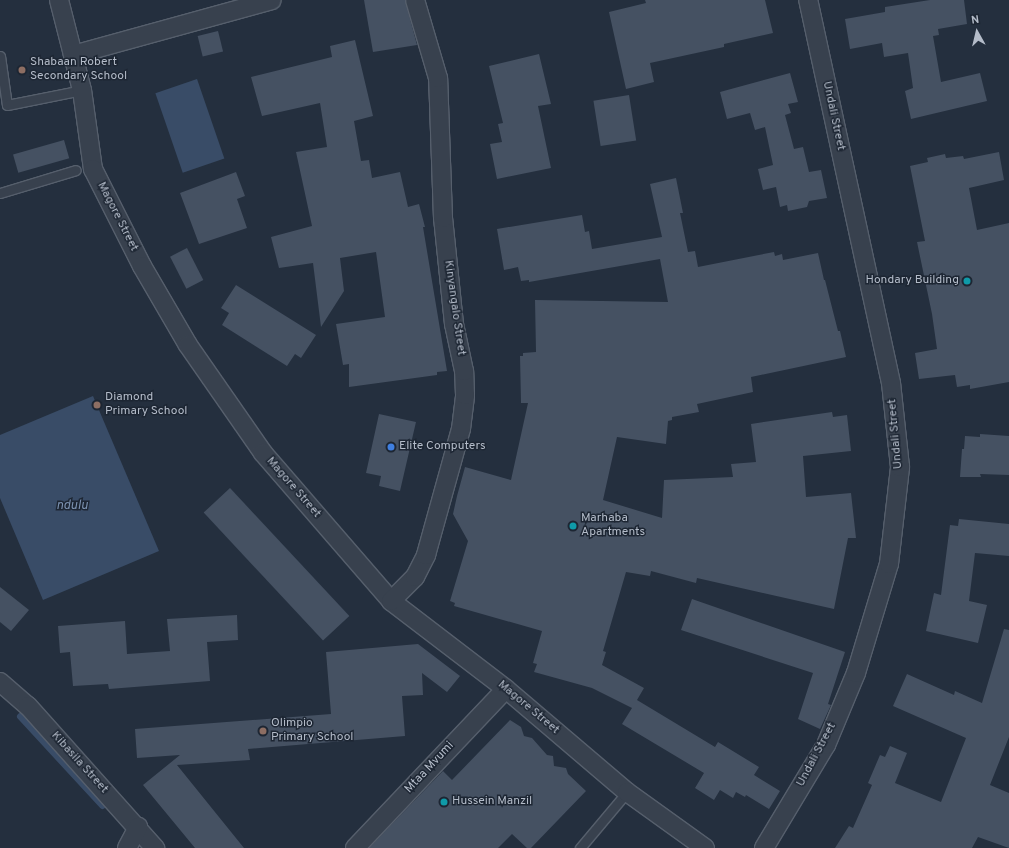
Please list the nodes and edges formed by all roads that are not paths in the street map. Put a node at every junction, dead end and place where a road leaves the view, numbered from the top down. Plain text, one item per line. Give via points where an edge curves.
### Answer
1 (59, 0) edge
2 (272, 0) edge
3 (415, 0) edge
4 (808, 0) edge
5 (73, 54) junction
6 (0, 56) edge
7 (82, 90) junction
8 (76, 170) dead end
9 (0, 193) edge
10 (391, 601) junction
11 (0, 682) edge
12 (506, 689) junction
13 (627, 792) junction
14 (138, 827) junction
15 (127, 848) edge
16 (155, 848) edge
17 (355, 848) edge
18 (580, 848) edge
19 (705, 848) edge
20 (764, 848) edge

1 - 5 street, Magore Street
2 - 5 street
3 - 10 street, Kinyangalo Street via 438,78 443,218 454,324 464,371 465,395 461,429 426,555 415,578
4 - 20 street, Undali Street via 892,383 900,467 889,564 856,673 826,745
5 - 7 street, Magore Street
6 - 7 lane via 7,105
7 - 10 street, Magore Street via 93,169 142,266 188,345 263,453
8 - 9 lane
10 - 12 street, Magore Street
11 - 14 street, Kibasila Street via 28,706
12 - 13 street, Magore Street
12 - 17 street, Mtaa Mvumi
13 - 18 lane
13 - 19 street, Magore Street
14 - 15 street
14 - 16 street, Kibasila Street

